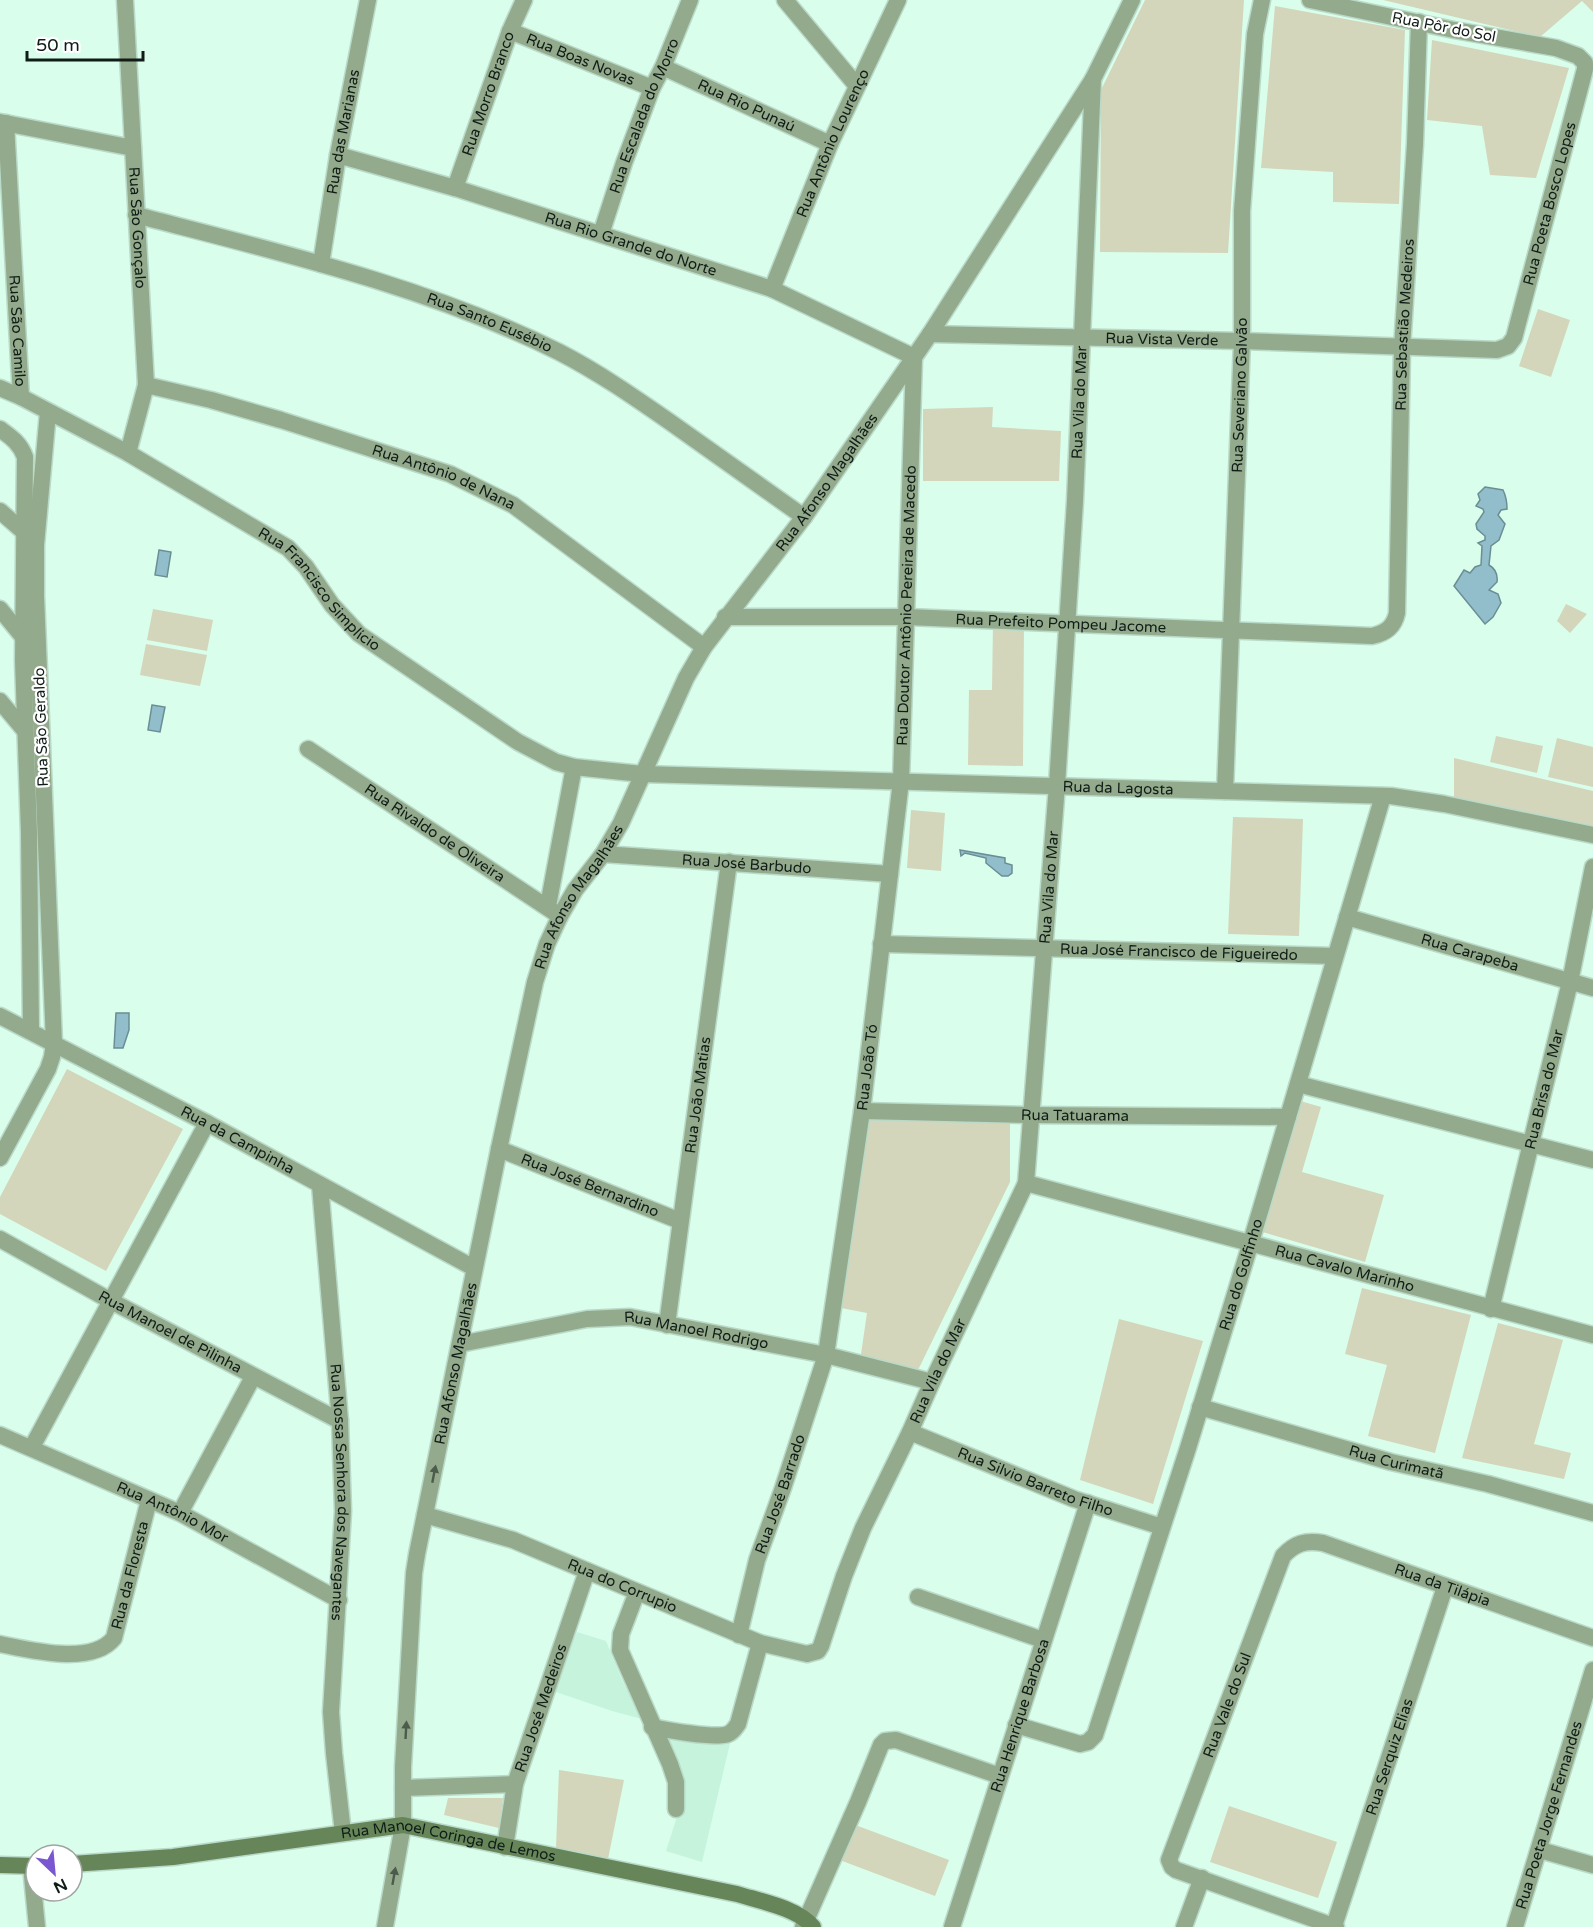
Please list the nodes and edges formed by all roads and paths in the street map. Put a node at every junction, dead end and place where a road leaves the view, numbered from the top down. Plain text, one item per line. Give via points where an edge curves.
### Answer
1 (125, 0) edge
2 (368, 0) edge
3 (524, 0) edge
4 (690, 0) edge
5 (785, 0) edge
6 (898, 0) edge
7 (1132, 0) edge
8 (1262, 0) edge
9 (1310, 0) edge
10 (1419, 22) junction
11 (510, 31) junction
12 (1578, 56) joint
13 (663, 67) junction
14 (1092, 79) junction
15 (857, 86) junction
16 (652, 88) junction
17 (3, 123) edge
18 (830, 144) junction
19 (133, 148) junction
20 (338, 155) junction
21 (455, 188) junction
22 (136, 215) junction
23 (601, 234) junction
24 (321, 264) junction
25 (772, 289) junction
26 (930, 333) junction
27 (1081, 337) junction
28 (1242, 341) junction
29 (1402, 348) junction
30 (1503, 349) joint
31 (914, 357) junction
32 (146, 385) junction
33 (0, 388) edge
34 (21, 397) junction
35 (48, 412) junction
36 (0, 429) edge
37 (128, 453) junction
38 (0, 511) edge
39 (804, 517) junction
40 (24, 532) junction
41 (0, 609) edge
42 (725, 617) junction
43 (907, 617) junction
44 (1067, 623) junction
45 (1393, 626) joint
46 (1232, 629) junction
47 (23, 638) junction
48 (704, 646) junction
49 (0, 701) edge
50 (26, 730) junction
51 (308, 748) dead end
52 (574, 766) junction
53 (642, 774) junction
54 (901, 782) junction
55 (1057, 785) junction
56 (1225, 791) junction
57 (1383, 796) junction
58 (1593, 835) edge
59 (603, 855) junction
60 (729, 862) junction
61 (1593, 867) edge
62 (890, 874) junction
63 (554, 911) junction
64 (1347, 917) junction
65 (882, 944) junction
66 (1044, 948) junction
67 (1335, 956) junction
68 (1570, 982) junction
69 (1593, 988) edge
70 (0, 1016) edge
71 (31, 1031) junction
72 (54, 1043) junction
73 (1298, 1084) junction
74 (862, 1111) junction
75 (1030, 1115) junction
76 (1288, 1117) junction
77 (207, 1123) junction
78 (1531, 1143) junction
79 (499, 1149) junction
80 (0, 1158) edge
81 (1593, 1161) edge
82 (1026, 1183) junction
83 (320, 1185) junction
84 (680, 1221) junction
85 (0, 1239) edge
86 (1251, 1242) junction
87 (474, 1268) junction
88 (111, 1301) junction
89 (1491, 1309) junction
90 (667, 1325) junction
91 (1593, 1335) edge
92 (460, 1344) junction
93 (826, 1355) junction
94 (253, 1377) junction
95 (932, 1382) junction
96 (1200, 1407) junction
97 (340, 1421) junction
98 (910, 1432) junction
99 (0, 1435) edge
100 (32, 1447) junction
101 (149, 1500) junction
102 (1088, 1503) junction
103 (180, 1513) junction
104 (1593, 1513) edge
105 (425, 1515) junction
106 (1162, 1527) junction
107 (1292, 1546) joint
108 (587, 1571) junction
109 (1445, 1587) junction
110 (637, 1592) junction
111 (918, 1597) dead end
112 (339, 1600) junction
113 (739, 1635) junction
114 (1593, 1638) edge
115 (1043, 1640) junction
116 (760, 1643) junction
117 (0, 1644) edge
118 (818, 1651) joint
119 (1592, 1678) edge
120 (1016, 1725) junction
121 (652, 1727) junction
122 (1000, 1776) junction
123 (514, 1784) junction
124 (403, 1788) junction
125 (676, 1809) dead end
126 (403, 1825) junction
127 (343, 1833) junction
128 (505, 1847) junction
129 (1540, 1850) junction
130 (84, 1862) edge
131 (0, 1865) edge
132 (1593, 1865) edge
133 (24, 1866) edge
134 (1202, 1878) junction
135 (35, 1903) edge
136 (810, 1925) edge
137 (37, 1927) edge
138 (384, 1927) edge
139 (952, 1927) edge
140 (1184, 1927) edge
141 (1335, 1927) edge
142 (1515, 1927) edge

1 - 19 street, Rua São Gonçalo
2 - 20 street, Rua das Marianas
3 - 11 street, Rua Morro Branco
4 - 13 street, Rua Escalada do Morro
5 - 15 street
6 - 15 street, Rua Antônio Lourenço
7 - 14 street, Rua Afonso Magalhães
8 - 28 street, Rua Severiano Galvão via 1255,34 1243,189
9 - 10 street, Rua Pôr do Sol
10 - 12 street, Rua Pôr do Sol via 1557,48
10 - 29 street, Rua Sebastião Medeiros
11 - 16 street, Rua Boas Novas
11 - 21 street, Rua Morro Branco
12 - 30 street, Rua Poeta Bosco Lopes via 1585,69 1514,338
13 - 16 street, Rua Escalada do Morro
13 - 18 street, Rua Rio Punaú
14 - 26 street, Rua Afonso Magalhães
14 - 27 street, Rua Vila do Mar
15 - 18 street, Rua Antônio Lourenço
16 - 23 street, Rua Escalada do Morro
17 - 19 street
17 - 34 street, Rua São Camilo
18 - 25 street, Rua Antônio Lourenço
19 - 22 street, Rua São Gonçalo
20 - 21 street, Rua Rio Grande do Norte
20 - 24 street, Rua das Marianas
21 - 23 street, Rua Rio Grande do Norte
22 - 24 street, Rua Santo Eusébio
22 - 32 street, Rua São Gonçalo
23 - 25 street, Rua Rio Grande do Norte
24 - 39 street, Rua Santo Eusébio via 496,323 560,353 617,385
25 - 31 street, Rua Rio Grande do Norte
26 - 27 street, Rua Vista Verde
26 - 31 street, Rua Afonso Magalhães
27 - 28 street, Rua Vista Verde
27 - 44 street, Rua Vila do Mar
28 - 29 street, Rua Vista Verde
28 - 46 street, Rua Severiano Galvão
29 - 30 street, Rua Vista Verde
29 - 45 street, Rua Sebastião Medeiros via 1397,613
31 - 39 street, Rua Afonso Magalhães
31 - 43 street, Rua Doutor Antônio Pereira de Macedo
32 - 37 street, Rua São Gonçalo
32 - 48 street, Rua Antônio de Nana via 281,420 450,474 513,505
33 - 34 street, Rua Francisco Simplício
34 - 35 street, Rua Francisco Simplício
35 - 37 street, Rua Francisco Simplício
35 - 72 street, Rua São Geraldo via 36,545 36,596
36 - 40 street, Rua São Geraldo via 22,448 25,457
37 - 52 street, Rua Francisco Simplício via 288,548 345,621 372,644 536,753
38 - 40 street
39 - 42 street, Rua Afonso Magalhães
40 - 47 street, Rua São Geraldo
41 - 47 street
42 - 43 street, Rua Prefeito Pompeu Jacome
42 - 48 street, Rua Afonso Magalhães
43 - 44 street, Rua Prefeito Pompeu Jacome
43 - 54 street, Rua Doutor Antônio Pereira de Macedo
44 - 46 street, Rua Prefeito Pompeu Jacome
44 - 55 street, Rua Vila do Mar
45 - 46 street, Rua Prefeito Pompeu Jacome via 1372,636
46 - 56 street, Rua Severiano Galvão
47 - 50 street, Rua São Geraldo
48 - 53 street, Rua Afonso Magalhães
49 - 50 street
50 - 71 street, Rua São Geraldo
51 - 63 street, Rua Rivaldo de Oliveira
52 - 53 street, Rua Francisco Simplício
52 - 63 street, Rua Afonso Magalhães
53 - 54 street, Rua da Lagosta
53 - 59 street, Rua Afonso Magalhães
54 - 55 street, Rua da Lagosta
54 - 62 street, Rua João Tó
55 - 56 street, Rua da Lagosta
55 - 66 street, Rua Vila do Mar
56 - 57 street, Rua da Lagosta
57 - 58 street, Rua da Lagosta via 1444,804
57 - 64 street, Rua do Golfinho
59 - 60 street, Rua José Barbudo
59 - 63 street, Rua Afonso Magalhães
60 - 62 street, Rua José Barbudo
60 - 84 street, Rua João Matias
61 - 68 street, Rua Brisa do Mar
62 - 65 street, Rua João Tó
63 - 79 street, Rua Afonso Magalhães
64 - 67 street, Rua do Golfinho
64 - 68 street, Rua Carapeba
65 - 66 street, Rua José Francisco de Figueiredo
65 - 74 street, Rua João Tó
66 - 67 street, Rua José Francisco de Figueiredo
66 - 75 street, Rua Vila do Mar
67 - 73 street, Rua do Golfinho
68 - 69 street, Rua Carapeba
68 - 78 street, Rua Brisa do Mar
70 - 71 street, Rua da Campinha
71 - 72 street, Rua da Campinha
72 - 77 street, Rua da Campinha
72 - 80 street, Rua São Geraldo via 48,1069
73 - 76 street, Rua do Golfinho
73 - 78 street
74 - 75 street, Rua Tatuarama
74 - 93 street, Rua João Tó
75 - 76 street, Rua Tatuarama
75 - 82 street, Rua Vila do Mar
76 - 86 street, Rua do Golfinho
77 - 83 street, Rua da Campinha
77 - 88 street
78 - 81 street
78 - 89 street, Rua Brisa do Mar
79 - 84 street, Rua José Bernardino
79 - 87 street, Rua Afonso Magalhães
82 - 86 street, Rua Cavalo Marinho
82 - 95 street, Rua Vila do Mar
83 - 87 street, Rua da Campinha
83 - 97 street, Rua Nossa Senhora dos Navegantes
84 - 90 street, Rua João Matias
85 - 88 street, Rua Manoel de Pilinha
86 - 89 street, Rua Cavalo Marinho
86 - 96 street, Rua do Golfinho
87 - 92 street, Rua Afonso Magalhães
88 - 94 street, Rua Manoel de Pilinha
88 - 100 street
89 - 91 street, Rua Cavalo Marinho
90 - 92 street, Rua Manoel Rodrigo via 630,1317 587,1319
90 - 93 street, Rua Manoel Rodrigo
105 -> 92 street, Rua Afonso Magalhães
93 - 95 street, Rua Manoel Rodrigo
93 - 113 street, Rua José Barrado via 757,1560
94 - 97 street, Rua Manoel de Pilinha
94 - 103 street
95 - 98 street, Rua Vila do Mar
96 - 104 street, Rua Curimatã via 1391,1462
96 - 106 street, Rua do Golfinho
97 - 112 street, Rua Nossa Senhora dos Navegantes via 344,1511
98 - 102 street, Rua Silvio Barreto Filho
98 - 118 street, Rua Vila do Mar via 862,1528
99 - 100 street, Rua Antônio Mor
100 - 101 street, Rua Antônio Mor
101 - 103 street, Rua Antônio Mor
101 - 117 street, Rua da Floresta via 109,1645 90,1652 64,1653
102 - 106 street, Rua Silvio Barreto Filho
102 - 115 street, Rua Henrique Barbosa
103 - 112 street, Rua Antônio Mor
105 - 108 street, Rua do Corrupio via 513,1540
124 -> 105 street, Rua Afonso Magalhães via 414,1573
106 - 120 street, Rua do Golfinho via 1095,1735 1084,1744
107 - 109 street, Rua da Tilápia via 1311,1541 1323,1543
107 - 134 street, Rua Vale do Sul via 1283,1556 1170,1856 1172,1867
108 - 110 street, Rua do Corrupio
108 - 123 street, Rua José Medeiros
109 - 114 street, Rua da Tilápia
109 - 141 street, Rua Serquiz Elias
110 - 113 street, Rua do Corrupio
110 - 121 street via 619,1645
111 - 115 street
112 - 127 street, Rua Nossa Senhora dos Navegantes via 331,1712
113 - 116 street, Rua do Corrupio
115 - 120 street, Rua Henrique Barbosa
116 - 118 street, Rua do Corrupio via 807,1654
116 - 121 street via 738,1724 731,1732 721,1736
119 - 129 street, Rua Poeta Jorge Fernandes
120 - 122 street, Rua Henrique Barbosa
121 - 125 street via 676,1782
122 - 136 street via 896,1740 885,1742 878,1751
122 - 139 street, Rua Henrique Barbosa
123 - 124 street
123 - 128 street, Rua José Medeiros
124 - 126 street, Rua Afonso Magalhães
126 - 127 main road, Rua Manoel Coringa de Lemos
126 - 128 main road, Rua Manoel Coringa de Lemos
138 -> 126 street, Rua Afonso Magalhães
127 - 130 main road, Rua Manoel Coringa de Lemos via 173,1857
128 - 136 main road, Rua Manoel Coringa de Lemos via 736,1894 776,1906
129 - 132 street
129 - 142 street, Rua Poeta Jorge Fernandes
131 - 133 main road
134 - 140 street
134 - 141 street
135 - 137 street

